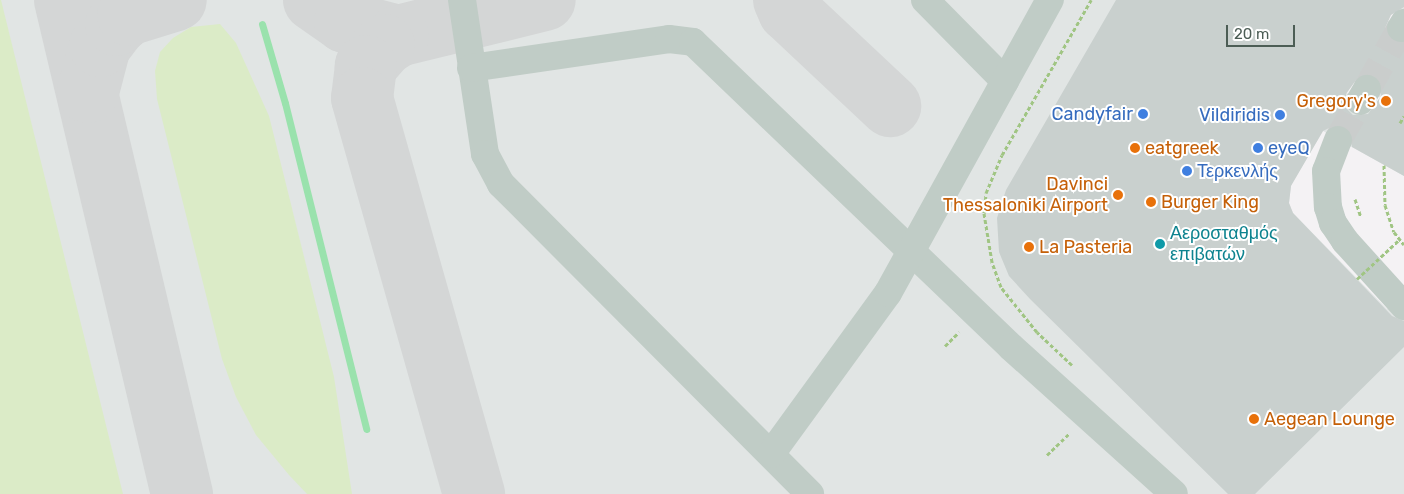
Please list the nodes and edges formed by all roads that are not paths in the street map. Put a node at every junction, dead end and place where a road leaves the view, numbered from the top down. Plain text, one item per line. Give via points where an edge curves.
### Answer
1 (462, 0) edge
2 (925, 0) edge
3 (1050, 0) edge
4 (471, 68) junction
5 (1005, 81) junction
6 (1338, 140) tunnel mouth
7 (911, 251) junction
8 (1404, 306) edge
9 (771, 454) junction
10 (810, 494) edge
11 (1174, 494) edge

1 - 4 lane
2 - 5 lane
3 - 5 lane
4 - 7 lane via 668,39 693,42
4 - 9 lane via 486,154 501,184
5 - 7 lane
6 - 8 lane via 1326,171 1328,207 1333,223 1345,241
7 - 9 lane via 888,293
7 - 11 lane via 1011,348
9 - 10 lane

